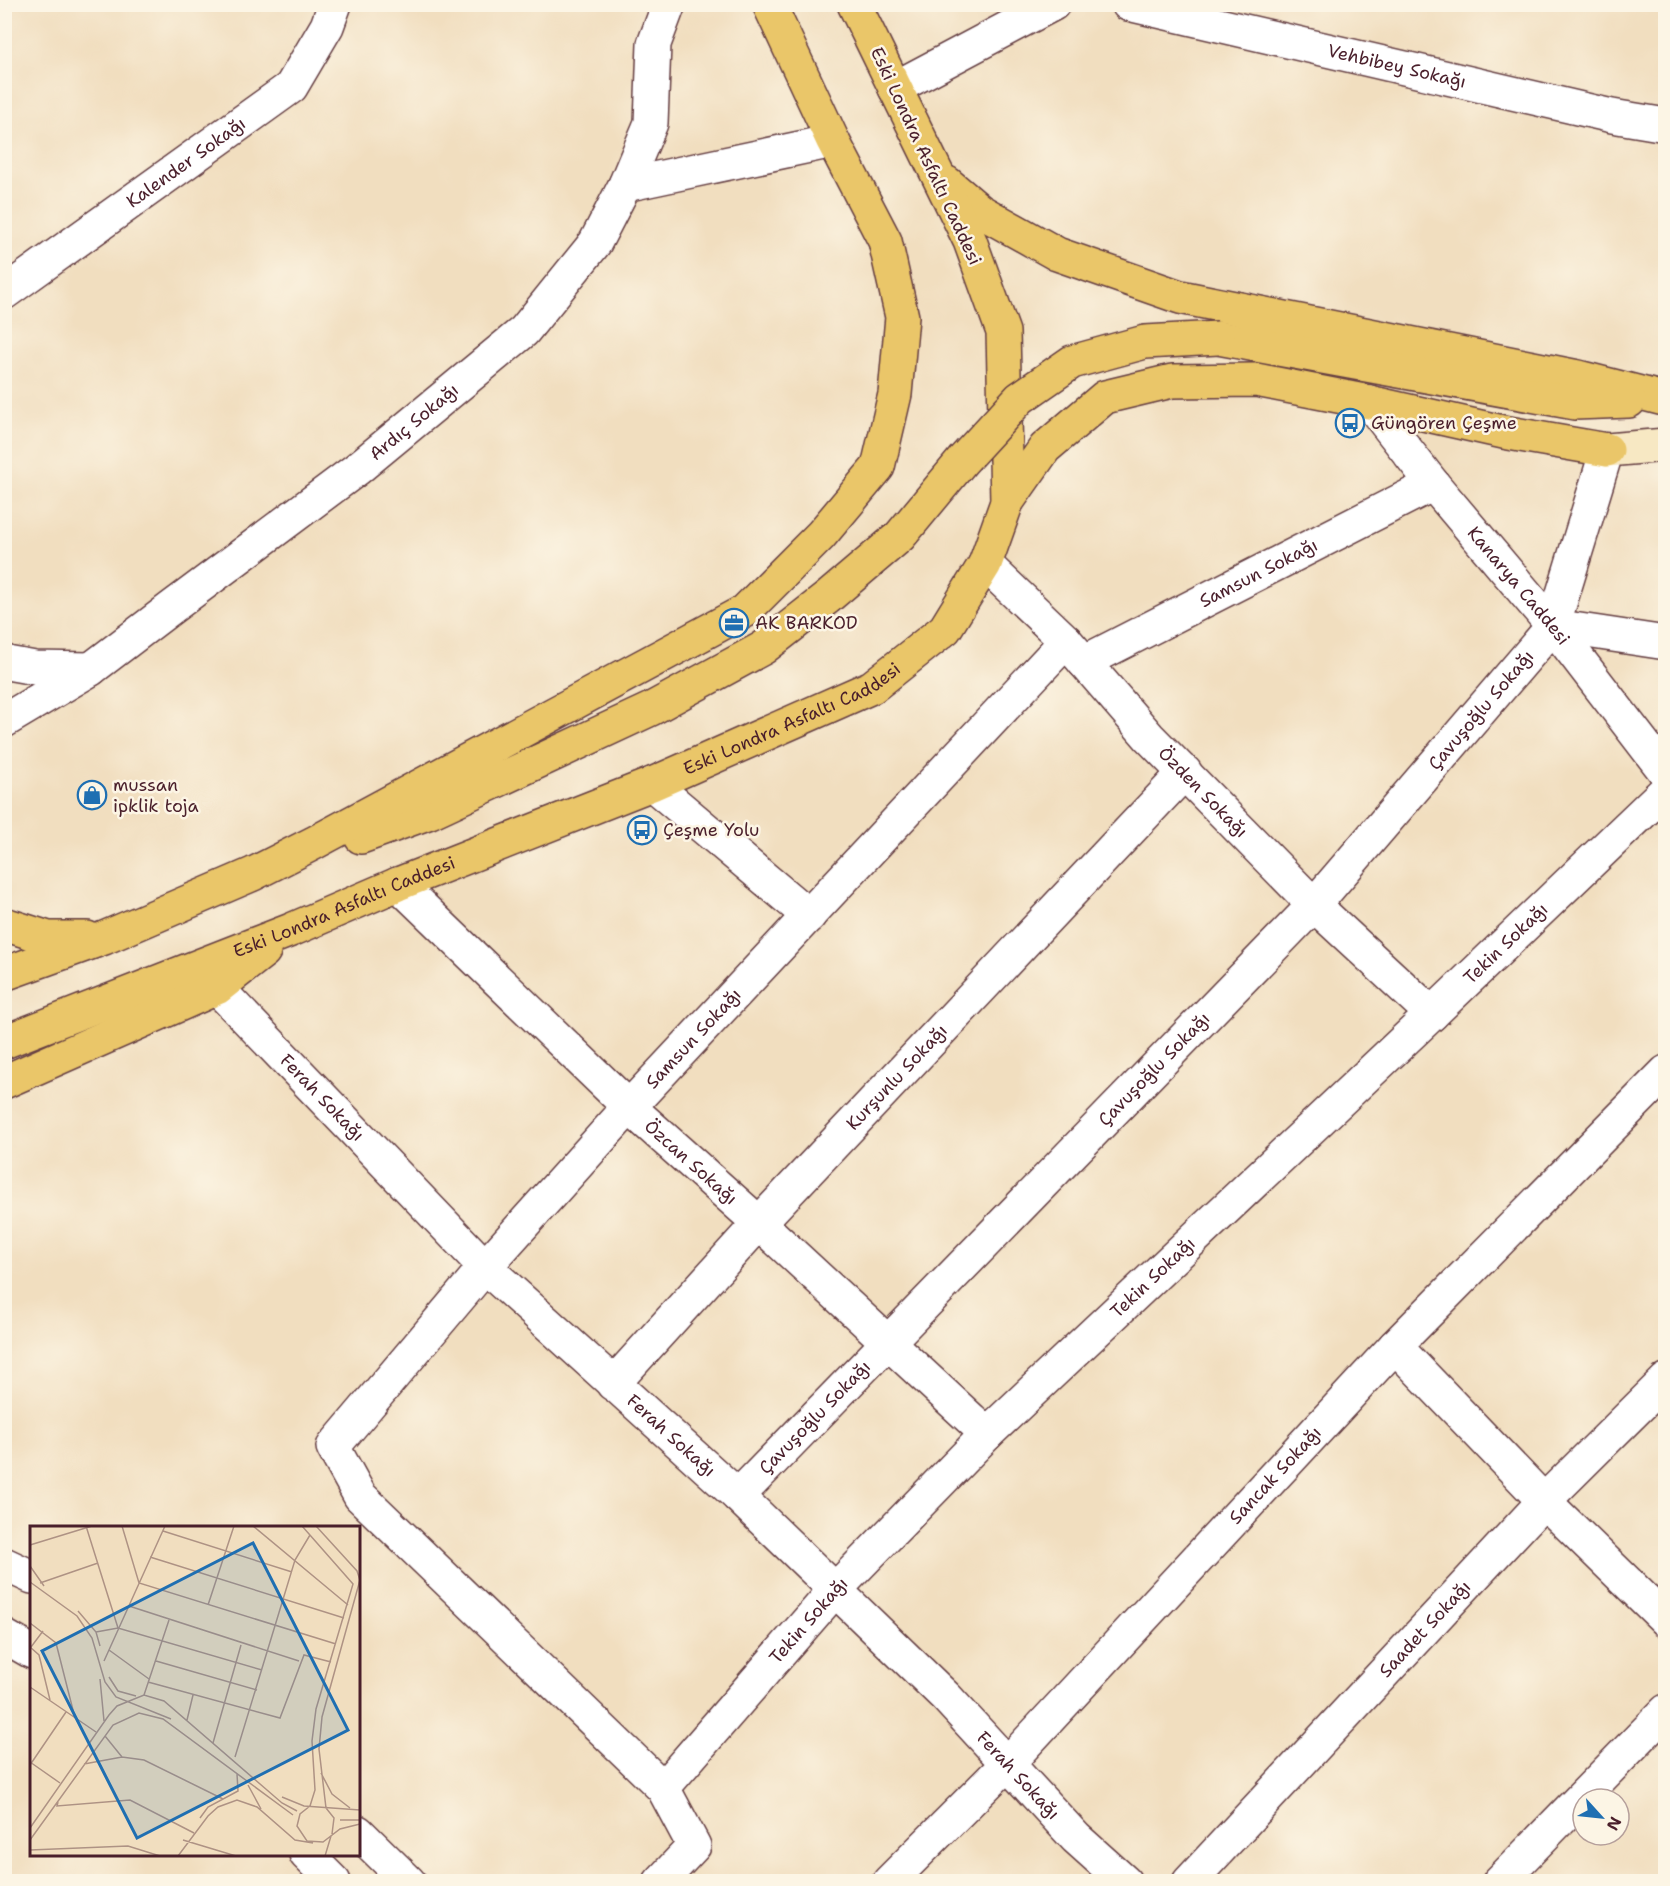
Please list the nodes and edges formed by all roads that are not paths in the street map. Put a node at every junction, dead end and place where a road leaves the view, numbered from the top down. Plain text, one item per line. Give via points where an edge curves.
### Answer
1 (335, 4) edge
2 (669, 4) edge
3 (769, 4) edge
4 (854, 4) edge
5 (1053, 4) edge
6 (1128, 4) edge
7 (895, 88) junction
8 (1665, 125) edge
9 (833, 141) junction
10 (937, 175) junction
11 (625, 185) junction
12 (4, 293) edge
13 (1665, 399) edge
14 (1369, 402) junction
15 (1665, 445) edge
16 (1607, 450) junction
17 (1433, 484) junction
18 (1007, 502) junction
19 (985, 564) junction
20 (1552, 626) junction
21 (1665, 643) edge
22 (1075, 652) junction
23 (4, 661) edge
24 (92, 669) junction
25 (4, 721) edge
26 (1185, 772) junction
27 (1665, 773) edge
28 (652, 784) junction
29 (1665, 790) edge
30 (253, 874) junction
31 (398, 884) junction
32 (1314, 905) junction
33 (809, 916) junction
34 (4, 924) edge
35 (291, 930) junction
36 (104, 938) junction
37 (5, 974) edge
38 (217, 988) junction
39 (1432, 1014) junction
40 (4, 1042) edge
41 (1665, 1072) edge
42 (4, 1082) edge
43 (629, 1107) junction
44 (759, 1222) junction
45 (485, 1267) junction
46 (888, 1342) junction
47 (1395, 1346) junction
48 (1665, 1380) edge
49 (613, 1384) junction
50 (987, 1434) junction
51 (738, 1496) junction
52 (1544, 1502) junction
53 (4, 1564) edge
54 (30, 1576) edge
55 (834, 1591) junction
56 (1665, 1620) edge
57 (4, 1636) edge
58 (30, 1651) edge
59 (1665, 1711) edge
60 (1007, 1764) junction
61 (663, 1788) junction
62 (360, 1834) edge
63 (308, 1856) edge
64 (334, 1881) edge
65 (409, 1881) edge
66 (660, 1881) edge
67 (889, 1881) edge
68 (1125, 1881) edge
69 (1189, 1881) edge
70 (1499, 1881) edge

1 - 12 street, Kalender Sokağı via 327,26 291,87
2 - 11 street, Ardıç Sokağı via 654,44 651,123
3 - 9 main road
4 - 7 main road, Eski Londra Asfaltı Caddesi
5 - 7 street
6 - 8 street, Vehbibey Sokağı
7 - 10 main road, Eski Londra Asfaltı Caddesi
9 - 11 street
9 - 30 main road via 885,241 902,317 895,394 878,467 820,535 745,611
10 - 13 main road via 980,212 1057,254 1180,297 1578,377
10 - 18 main road, Eski Londra Asfaltı Caddesi via 970,241 1003,332
11 - 24 street, Ardıç Sokağı via 595,243 524,331 357,469
13 - 30 main road, bridge via 1575,403 1218,338 1145,342 1072,362 1020,398 900,536 763,648 651,709 430,812
14 - 16 main road
14 - 17 street, Kanarya Caddesi
14 - 18 main road via 1256,380 1172,381 1105,398 1045,448
15 - 16 main road
16 - 20 street
17 - 20 street, Kanarya Caddesi
17 - 22 street, Samsun Sokağı
18 - 19 main road, Eski Londra Asfaltı Caddesi
19 - 22 street, Özden Sokağı
19 - 28 main road, Eski Londra Asfaltı Caddesi via 945,629 872,687
20 - 21 street
20 - 27 street, Kanarya Caddesi
20 - 32 street, Çavuşoğlu Sokağı
22 - 26 street, Özden Sokağı
22 - 33 street, Samsun Sokağı
23 - 24 street via 35,668
24 - 25 street, Ardıç Sokağı
26 - 32 street, Özden Sokağı
26 - 44 street, Kurşunlu Sokağı
28 - 31 main road, Eski Londra Asfaltı Caddesi
28 - 33 street
29 - 39 street, Tekin Sokağı
30 - 36 main road
31 - 35 main road, Eski Londra Asfaltı Caddesi
31 - 43 street, Özcan Sokağı
32 - 39 street, Özden Sokağı
32 - 46 street, Çavuşoğlu Sokağı
33 - 43 street, Samsun Sokağı
34 - 36 main road via 48,938
35 - 38 main road
35 - 40 main road, Eski Londra Asfaltı Caddesi
36 - 37 main road
38 - 42 main road
38 - 45 street, Ferah Sokağı
39 - 50 street, Tekin Sokağı
41 - 47 street, Sancak Sokağı
43 - 44 street, Özcan Sokağı
43 - 45 street, Samsun Sokağı
44 - 46 street, Özcan Sokağı
44 - 49 street, Kurşunlu Sokağı
45 - 49 street, Ferah Sokağı
45 - 61 street, Samsun Sokağı via 333,1447 360,1496
46 - 50 street, Özcan Sokağı
46 - 51 street, Çavuşoğlu Sokağı
47 - 52 street
47 - 60 street, Sancak Sokağı
48 - 52 street, Saadet Sokağı
49 - 51 street, Ferah Sokağı
50 - 55 street, Tekin Sokağı
51 - 55 street, Ferah Sokağı
52 - 56 street
52 - 69 street, Saadet Sokağı
53 - 54 street
55 - 60 street, Ferah Sokağı via 946,1697
55 - 61 street, Tekin Sokağı
57 - 58 street
59 - 70 street
60 - 67 street, Sancak Sokağı
60 - 68 street, Ferah Sokağı via 1076,1838
61 - 66 street via 694,1846
62 - 65 street
63 - 64 street

